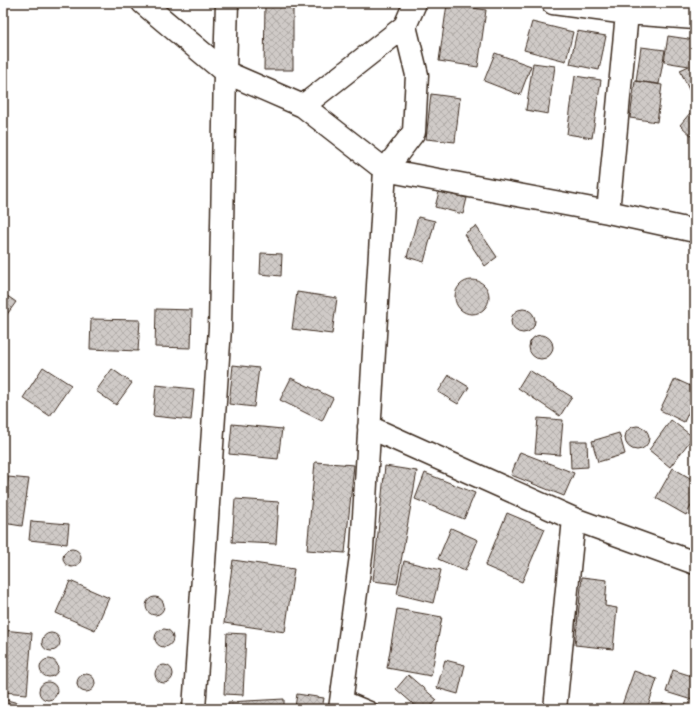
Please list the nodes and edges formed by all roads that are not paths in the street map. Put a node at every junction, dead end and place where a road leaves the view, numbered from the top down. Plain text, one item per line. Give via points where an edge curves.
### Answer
1 (143, 3) edge
2 (227, 3) edge
3 (415, 3) edge
4 (553, 3) edge
5 (627, 8) edge
6 (695, 18) edge
7 (406, 26) junction
8 (225, 72) junction
9 (303, 106) junction
10 (385, 170) junction
11 (608, 212) junction
12 (695, 231) edge
13 (369, 427) junction
14 (574, 519) junction
15 (695, 562) edge
16 (341, 703) edge
17 (194, 709) edge
18 (371, 709) edge
19 (555, 709) edge

1 - 8 street
2 - 8 street
3 - 7 street
4 - 5 street
5 - 6 street
5 - 11 street
7 - 9 street
7 - 10 street via 417,74 414,132
8 - 9 street
8 - 17 street via 220,328
9 - 10 street
10 - 11 street
10 - 13 street
11 - 12 street
13 - 14 street
13 - 16 street via 362,549
14 - 15 street
14 - 19 street
16 - 18 lane

